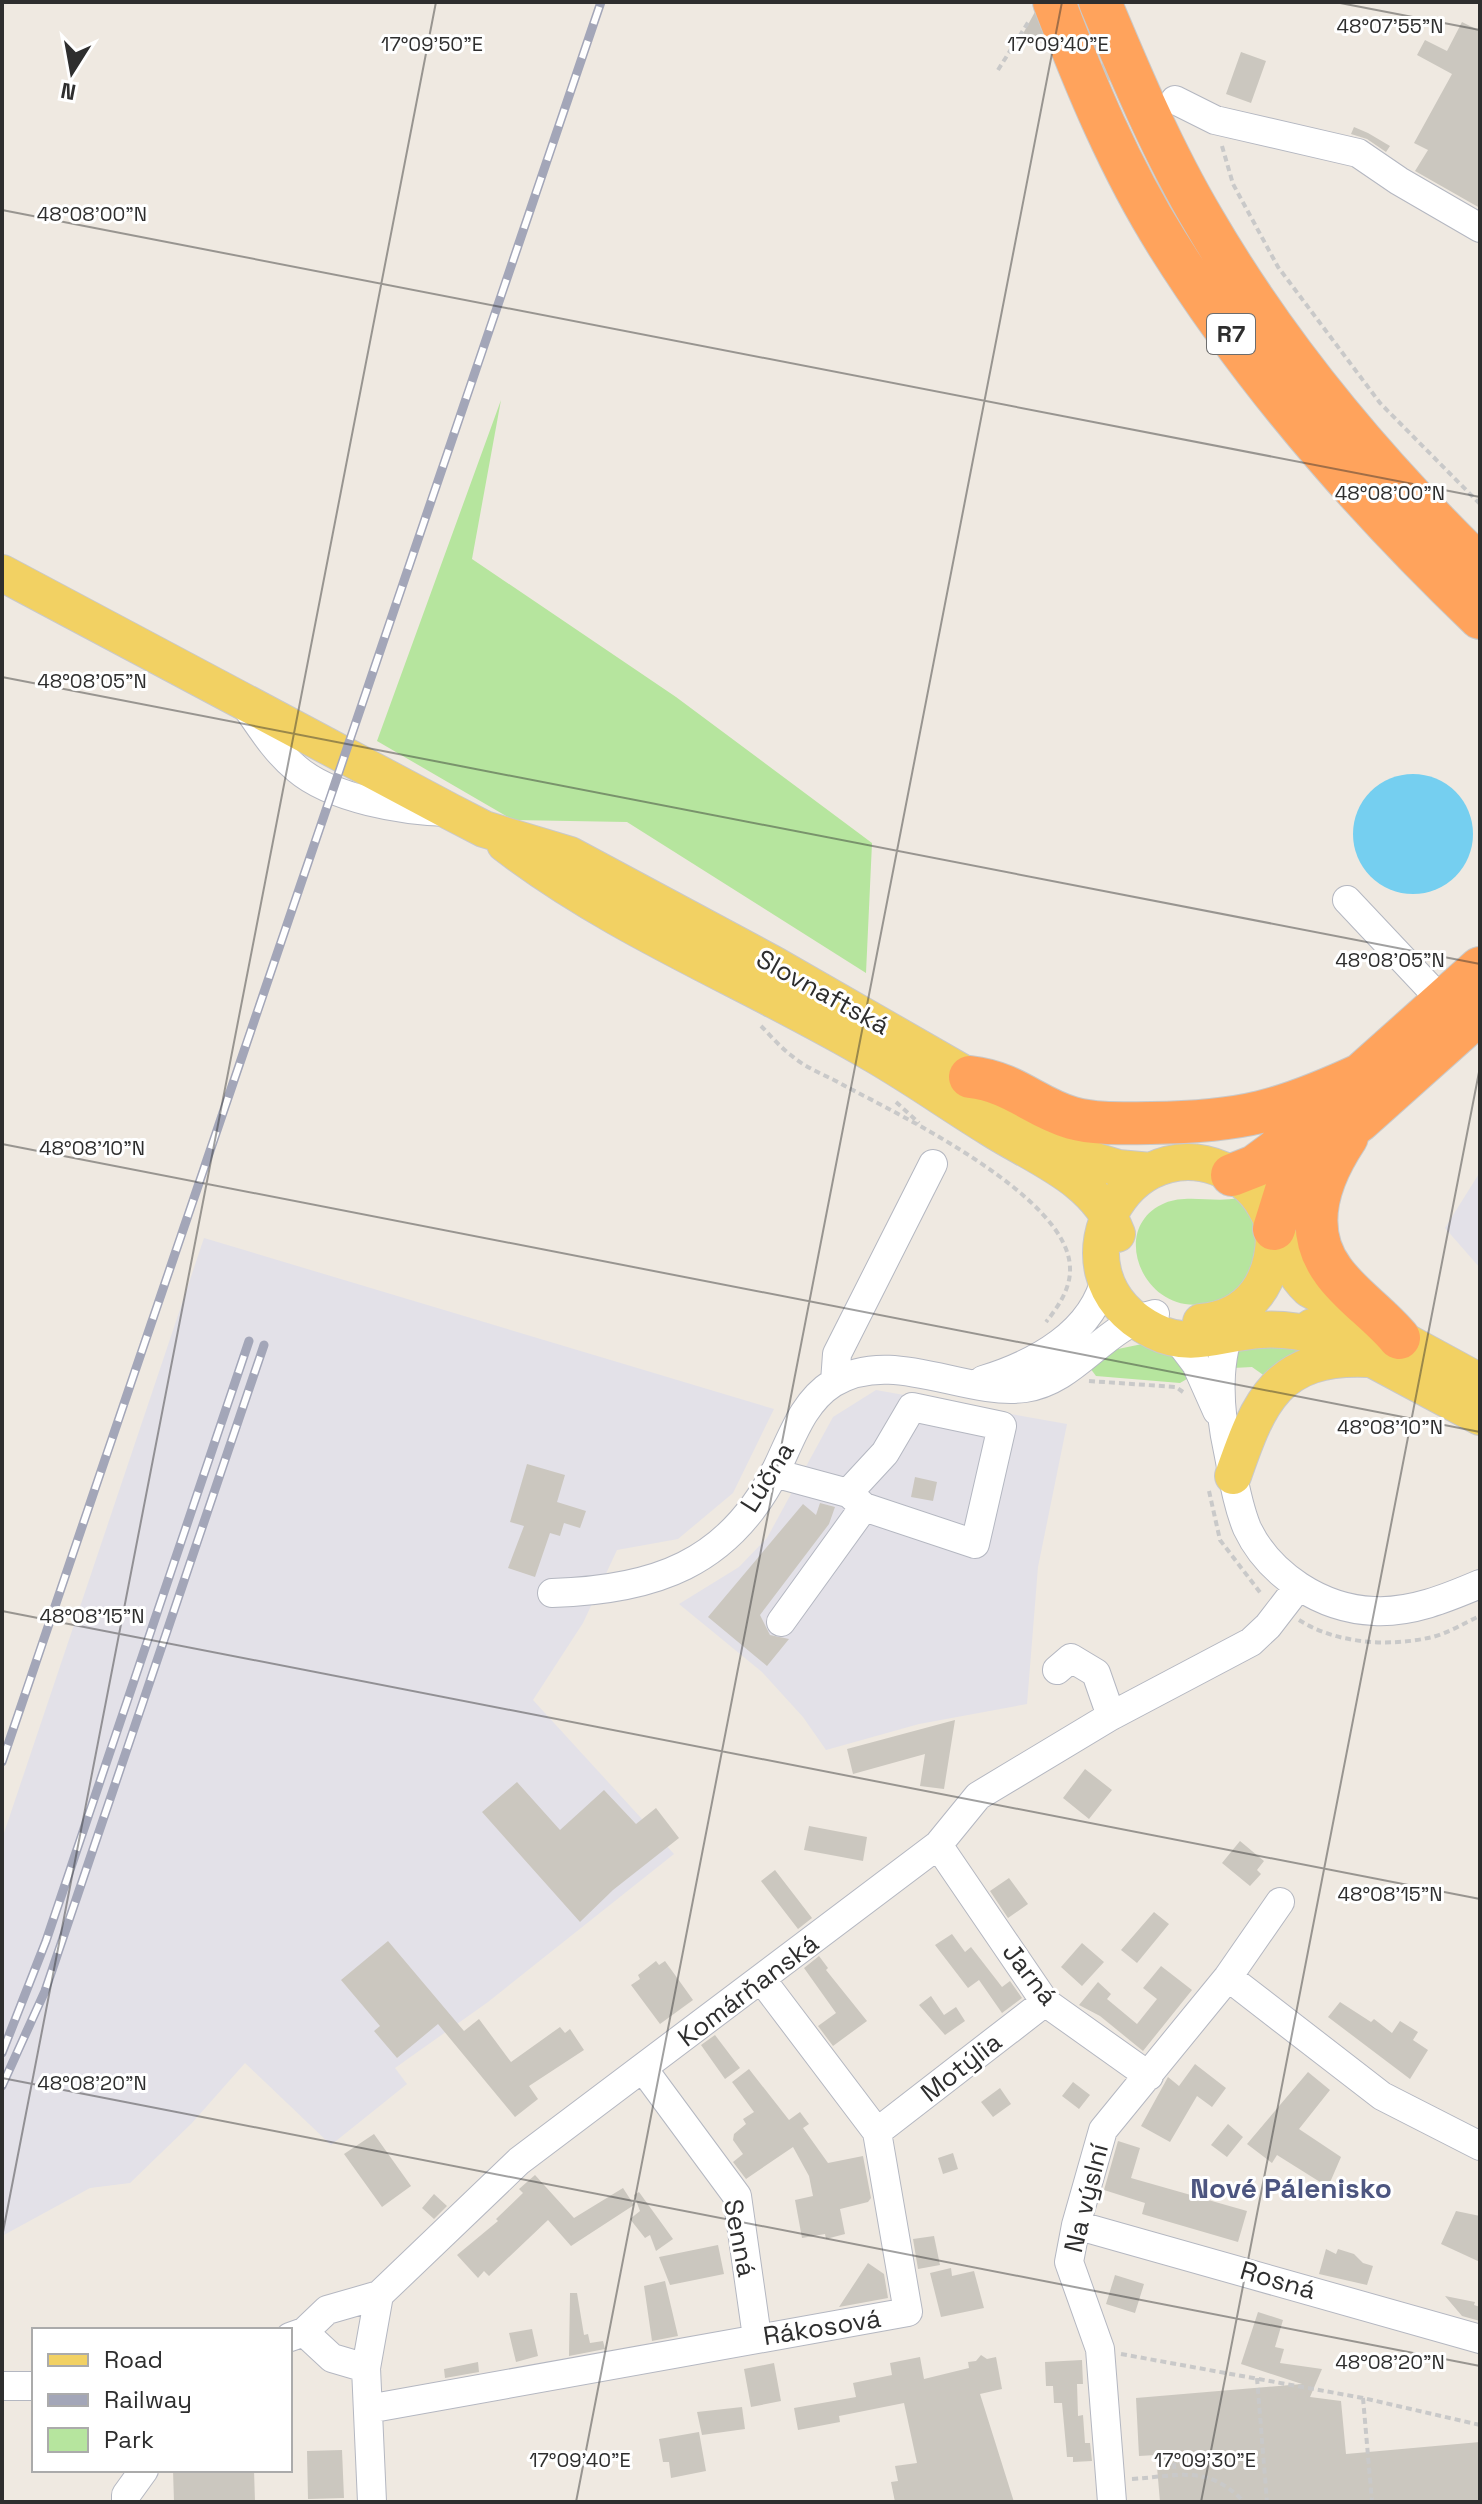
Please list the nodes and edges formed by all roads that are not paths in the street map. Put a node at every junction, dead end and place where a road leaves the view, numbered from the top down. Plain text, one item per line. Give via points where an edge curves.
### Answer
1 (1100, 2) edge
2 (1042, 11) edge
3 (1175, 100) dead end
4 (1480, 228) edge
5 (1480, 566) edge
6 (2, 573) edge
7 (1480, 618) edge
8 (484, 829) junction
9 (1347, 900) dead end
10 (1480, 968) edge
11 (1461, 1008) edge
12 (1364, 1073) junction
13 (970, 1077) junction
14 (1359, 1121) junction
15 (1033, 1138) junction
16 (933, 1164) dead end
17 (1243, 1170) junction
18 (1151, 1171) junction
19 (1278, 1214) junction
20 (1108, 1245) junction
21 (1158, 1324) junction
22 (1234, 1324) junction
23 (1339, 1324) junction
24 (1383, 1349) junction
25 (1065, 1355) junction
26 (835, 1382) junction
27 (1480, 1382) edge
28 (1480, 1417) edge
29 (1222, 1422) junction
30 (774, 1473) junction
31 (1220, 1479) junction
32 (856, 1500) junction
33 (1480, 1584) edge
34 (552, 1593) dead end
35 (1290, 1598) junction
36 (781, 1622) dead end
37 (1057, 1670) dead end
38 (1111, 1716) junction
39 (938, 1845) junction
40 (1280, 1902) dead end
41 (1228, 1977) junction
42 (762, 1980) junction
43 (1045, 2002) junction
44 (644, 2070) junction
45 (1149, 2076) junction
46 (877, 2132) junction
47 (1480, 2146) edge
48 (1076, 2225) junction
49 (379, 2295) junction
50 (297, 2334) edge
51 (757, 2337) junction
52 (1480, 2339) edge
53 (366, 2368) junction
54 (2, 2386) edge
55 (32, 2386) edge
56 (368, 2409) junction
57 (143, 2472) edge
58 (1118, 2491) edge
59 (126, 2502) edge
60 (372, 2502) edge

1 - 5 highway, R7 via 1167,150 1246,290 1378,459
2 - 7 highway, R7 via 1081,72 1166,243 1281,405 1420,561
3 - 4 street via 1215,120 1358,153
6 - 8 main road, Slovnaftská
8 - 13 main road, Slovnaftská via 570,855 883,1024
8 - 15 main road, Slovnaftská via 557,884
9 - 11 street
10 - 11 highway
11 - 12 highway
11 - 14 highway
12 - 13 highway via 1267,1113 1182,1123 1084,1120 1054,1111 1004,1084
12 - 17 highway
13 - 15 main road, Slovnaftská
14 - 19 highway via 1312,1156 1288,1184
14 - 24 highway via 1325,1176 1318,1199 1318,1236 1332,1270
15 - 17 main road via 1139,1153 1204,1148 1222,1151
15 - 18 main road, Slovnaftská via 1118,1168
15 - 20 main road, Slovnaftská
16 - 26 street via 837,1354
17 - 18 main road via 1183,1164
17 - 19 main road
17 - 20 main road via 1154,1191 1133,1209
18 - 20 main road via 1127,1186
19 - 22 main road via 1265,1281
19 - 23 main road via 1288,1266
20 - 21 main road
20 - 25 street via 1093,1308
21 - 22 main road via 1171,1319
21 - 25 street
21 - 29 street via 1196,1364
22 - 23 main road via 1258,1330
22 - 29 street via 1223,1360
23 - 24 main road
24 - 27 main road
24 - 28 main road
24 - 31 main road via 1314,1364 1273,1391
25 - 26 street via 1044,1383 1024,1388 899,1371
26 - 30 street, Lúčna via 812,1401
29 - 31 street
30 - 32 street
30 - 34 street, Lúčna via 734,1528 684,1566 631,1587
31 - 35 street
32 - 32 street via 912,1407 1002,1426 975,1544
32 - 36 street
33 - 35 street via 1415,1607 1374,1611
35 - 38 street, Komárňanská via 1268,1626 1235,1652
37 - 38 street via 1071,1658 1096,1673
38 - 39 street, Komárňanská via 978,1796
39 - 42 street, Komárňanská
39 - 43 street, Jarná
40 - 41 street, Na výslní
41 - 45 street, Na výslní
41 - 47 street via 1382,2096
42 - 44 street, Komárňanská
42 - 46 street, Rákosová
43 - 45 street, Jarná
43 - 46 street, Motýlia
44 - 49 street, Komárňanská via 519,2161
44 - 51 street, Senná via 737,2196
45 - 48 street, Na výslní via 1103,2130
46 - 51 street, Rákosová via 908,2312
48 - 52 street, Rosná
48 - 58 street, Na výslní via 1069,2262 1100,2349
49 - 50 street via 327,2310
49 - 53 street
50 - 53 street via 332,2358
51 - 56 street, Rákosová
53 - 56 street
54 - 55 street
56 - 60 street
57 - 59 street

